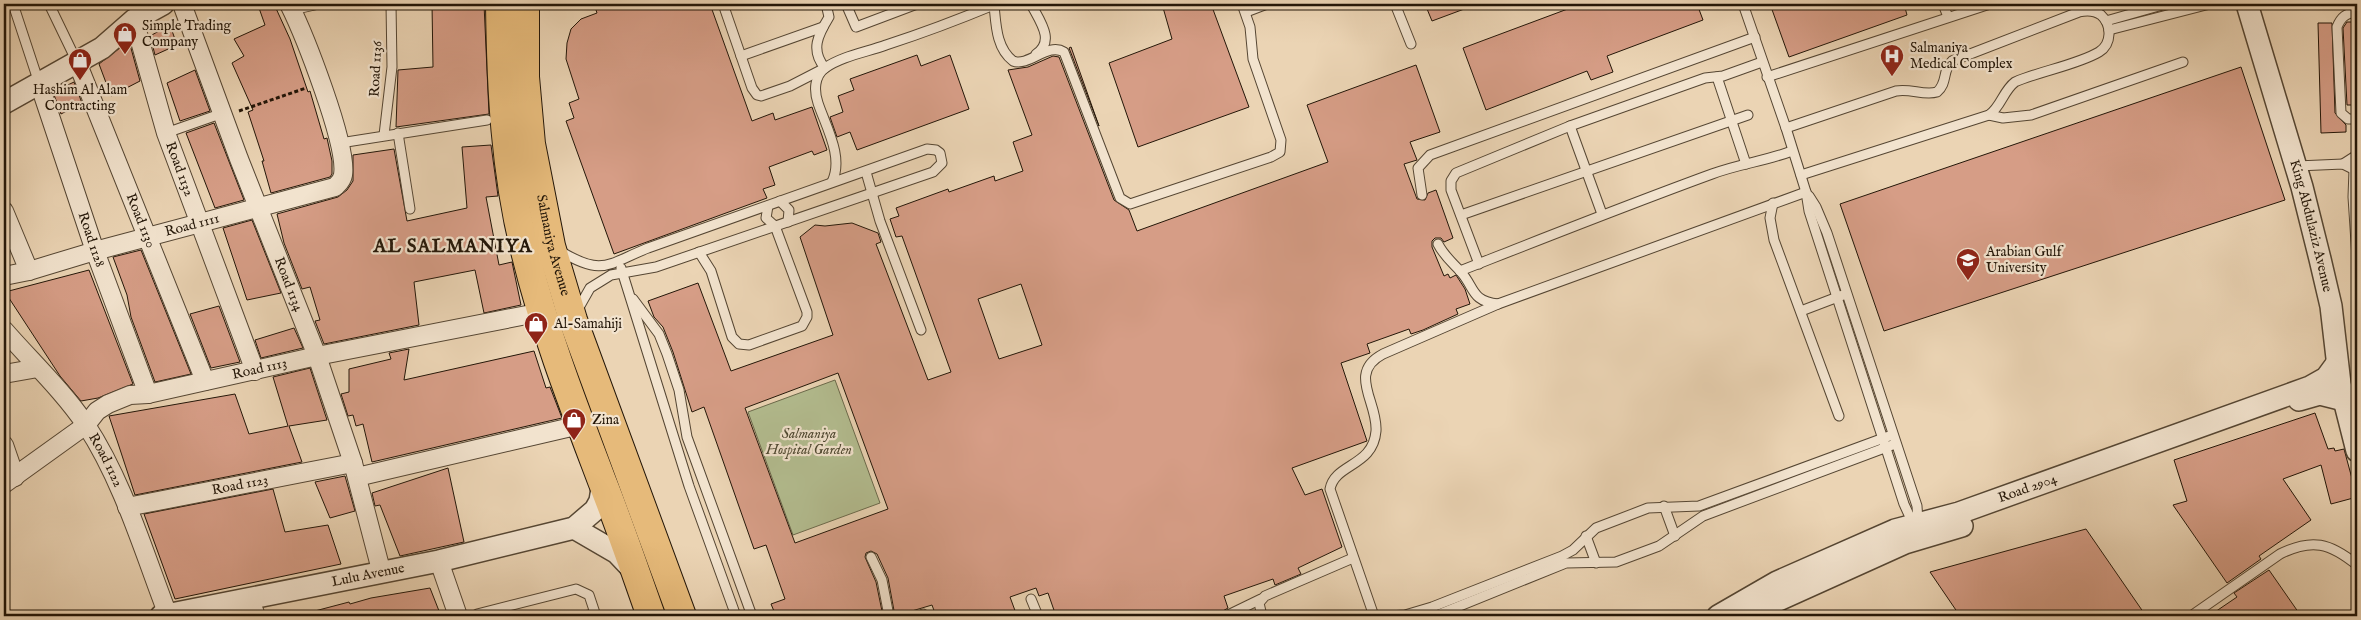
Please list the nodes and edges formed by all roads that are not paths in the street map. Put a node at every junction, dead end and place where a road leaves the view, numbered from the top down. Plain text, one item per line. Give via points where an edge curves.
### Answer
1 (14, 4) edge
2 (49, 4) edge
3 (163, 4) edge
4 (182, 4) edge
5 (319, 4) edge
6 (391, 4) edge
7 (500, 4) edge
8 (525, 4) edge
9 (723, 4) edge
10 (826, 4) edge
11 (846, 4) edge
12 (917, 4) edge
13 (995, 4) edge
14 (1031, 4) edge
15 (1267, 4) edge
16 (1395, 4) edge
17 (1743, 4) edge
18 (1943, 4) edge
19 (1990, 4) edge
20 (2166, 4) edge
21 (2210, 4) edge
22 (2247, 4) edge
23 (983, 6) edge
24 (291, 7) edge
25 (1244, 8) edge
26 (2357, 12) edge
27 (1948, 17) junction
28 (134, 20) junction
29 (2108, 26) junction
30 (823, 27) junction
31 (1755, 37) junction
32 (1411, 44) dead end
33 (741, 56) junction
34 (1025, 61) junction
35 (76, 62) junction
36 (1762, 62) junction
37 (2183, 62) dead end
38 (825, 68) junction
39 (1767, 76) junction
40 (1717, 77) junction
41 (40, 83) junction
42 (4, 104) edge
43 (224, 115) junction
44 (1748, 115) dead end
45 (1989, 115) junction
46 (2357, 119) edge
47 (487, 120) dead end
48 (1730, 120) junction
49 (1570, 126) junction
50 (1786, 128) junction
51 (166, 133) junction
52 (398, 133) junction
53 (384, 135) junction
54 (340, 143) junction
55 (1792, 151) junction
56 (2357, 155) edge
57 (1746, 164) junction
58 (2343, 164) junction
59 (2296, 166) junction
60 (1586, 170) junction
61 (2356, 170) edge
62 (866, 172) junction
63 (1801, 175) junction
64 (832, 182) junction
65 (871, 192) junction
66 (1806, 192) junction
67 (1422, 195) dead end
68 (780, 202) junction
69 (1773, 204) junction
70 (768, 206) junction
71 (259, 207) junction
72 (410, 209) dead end
73 (4, 211) edge
74 (1602, 214) junction
75 (1461, 215) junction
76 (788, 222) junction
77 (201, 224) junction
78 (775, 226) junction
79 (148, 236) junction
80 (1438, 244) dead end
81 (551, 246) junction
82 (95, 251) junction
83 (699, 252) junction
84 (2357, 258) edge
85 (619, 263) junction
86 (1479, 264) junction
87 (29, 271) junction
88 (1460, 271) junction
89 (623, 273) junction
90 (4, 276) edge
91 (1842, 295) junction
92 (632, 296) junction
93 (1498, 304) junction
94 (1801, 311) junction
95 (542, 312) junction
96 (573, 320) junction
97 (4, 330) edge
98 (921, 330) dead end
99 (317, 356) junction
100 (2338, 363) junction
101 (38, 368) junction
102 (255, 371) junction
103 (4, 374) edge
104 (205, 381) junction
105 (148, 394) junction
106 (2344, 400) junction
107 (1839, 416) dead end
108 (86, 425) junction
109 (580, 425) junction
110 (1888, 436) junction
111 (4, 445) edge
112 (1891, 446) junction
113 (2357, 451) edge
114 (355, 470) junction
115 (10, 480) edge
116 (603, 482) junction
117 (1664, 506) junction
118 (127, 507) junction
119 (574, 528) junction
120 (1921, 530) junction
121 (1586, 536) junction
122 (1675, 536) junction
123 (871, 557) dead end
124 (1353, 558) junction
125 (439, 561) junction
126 (1596, 563) junction
127 (2357, 565) edge
128 (381, 570) junction
129 (635, 571) junction
130 (1031, 599) dead end
131 (1261, 599) junction
132 (253, 608) edge
133 (1441, 612) edge
134 (478, 614) dead end
135 (595, 615) edge
136 (164, 616) edge
137 (458, 616) edge
138 (584, 616) edge
139 (651, 616) edge
140 (682, 616) edge
141 (736, 616) edge
142 (752, 616) edge
143 (889, 616) edge
144 (1038, 616) edge
145 (1226, 616) edge
146 (1262, 616) edge
147 (1374, 616) edge
148 (1389, 616) edge
149 (1718, 616) edge
150 (1743, 616) edge
151 (2191, 616) edge

1 - 41 lane
2 - 35 lane
3 - 28 street
4 - 43 street, Road 1134
5 - 24 lane
6 - 53 lane, Road 1136 via 392,67
7 - 95 main road, Salmaniya Avenue via 500,75 505,133 526,254
8 - 81 main road, Salmaniya Avenue via 525,77 531,144
9 - 33 lane
10 - 30 lane via 829,17
11 - 12 lane via 856,26
13 - 23 lane
13 - 34 lane via 1000,44 1009,58 1017,63
14 - 34 lane via 1046,39 1045,46
15 - 25 lane
16 - 32 lane
17 - 31 lane
18 - 27 lane
19 - 27 lane
20 - 29 lane
21 - 29 lane
22 - 59 street, King Abdulaziz Avenue
23 - 38 lane
24 - 54 street, Road 1111
25 - 34 lane via 1254,59 1280,140 1280,152 1272,158 1130,204 1120,198 1064,52 1055,49
26 - 46 lane via 2346,14 2337,28 2341,113 2348,119
27 - 39 lane
28 - 35 street via 102,48
28 - 51 street, Road 1132
29 - 45 lane via 2109,38 2100,51 2016,82
29 - 50 lane via 2093,11 2079,12 1952,61 1946,69 1945,84 1937,92 1896,91
30 - 33 lane
30 - 38 lane via 816,48 820,63
31 - 36 lane
31 - 67 lane via 1430,155 1418,168
33 - 38 lane via 754,92 761,96
35 - 41 street
35 - 79 street, Road 1130
36 - 39 lane
36 - 40 lane
37 - 45 lane via 2031,115 2002,118
38 - 64 lane via 818,78 815,92 837,159
39 - 50 lane
40 - 48 lane
40 - 49 lane via 1705,78
41 - 42 street
41 - 82 street, Road 1128
43 - 51 lane
43 - 71 street, Road 1134
44 - 48 lane
45 - 63 lane
47 - 52 lane
48 - 57 lane
48 - 60 lane
49 - 60 lane
49 - 75 lane via 1456,173 1451,186
50 - 55 lane
51 - 77 street, Road 1132
52 - 53 lane
52 - 72 lane
53 - 54 lane
54 - 71 street, Road 1111 via 343,174 335,187
55 - 57 lane
55 - 63 lane
56 - 58 lane
57 - 74 lane
58 - 59 lane
58 - 61 lane
59 - 100 street, King Abdulaziz Avenue via 2331,306
60 - 74 lane
60 - 75 lane
61 - 84 lane via 2353,197
62 - 64 lane
62 - 65 lane
62 - 65 lane via 927,149 936,150 942,158 942,163 933,172
63 - 66 lane
64 - 68 lane
65 - 76 lane
65 - 98 lane
66 - 69 lane
66 - 91 lane via 1822,220
68 - 70 lane
68 - 76 lane via 789,210
69 - 93 lane
69 - 94 lane via 1771,229
70 - 78 lane via 766,218
70 - 85 lane via 648,248
71 - 77 street, Road 1111
71 - 99 street, Road 1134
73 - 87 street
74 - 86 lane
75 - 86 lane
76 - 78 lane
77 - 79 street, Road 1111
77 - 102 street, Road 1132
78 - 83 lane
78 - 83 lane via 807,317 798,328 749,345 739,344 732,337 711,271
79 - 82 street, Road 1111
79 - 104 street, Road 1130
80 - 88 lane via 1448,261
81 - 85 lane via 586,265
81 - 96 main road, Salmaniya Avenue
82 - 87 street, Road 1111
82 - 105 street, Road 1128
83 - 89 lane via 650,269
85 - 89 lane
86 - 88 lane
87 - 90 street, Road 1111
88 - 93 lane via 1476,295
89 - 92 lane
89 - 96 lane via 604,278 590,288
91 - 94 lane
91 - 110 lane
92 - 141 lane via 639,330 689,486
92 - 142 lane via 659,334 670,362 679,390 687,437
93 - 124 lane via 1383,354 1368,368 1365,380 1375,420 1374,441 1363,458 1335,477 1330,489
94 - 107 lane
95 - 99 street, Road 1113
95 - 109 main road, Salmaniya Avenue
96 - 140 main road, Salmaniya Avenue
97 - 101 street, Road 1122
99 - 102 street, Road 1113
99 - 114 street, Road 1134
100 - 106 street, King Abdulaziz Avenue
100 - 120 street, Road 2904 via 2326,378 2310,387 1959,513
101 - 103 street
101 - 108 street, Road 1122
102 - 104 street, Road 1113
104 - 105 street, Road 1113
105 - 108 street, Road 1113 via 130,395 108,404
106 - 113 street, King Abdulaziz Avenue
106 - 120 street, Road 2904 via 2328,395 2311,396 1965,525
108 - 115 street, Road 1113
108 - 118 street, Road 1122
109 - 114 street, Road 1123
109 - 116 main road, Salmaniya Avenue
110 - 112 lane
110 - 117 lane via 1700,506
111 - 115 street
112 - 120 lane via 1917,506
112 - 122 lane via 1704,516
114 - 118 street, Road 1123
114 - 128 street, Road 1134
116 - 119 street, Lulu Avenue via 595,510
116 - 129 main road, Salmaniya Avenue
117 - 121 lane via 1648,508 1596,528
117 - 122 lane
118 - 136 street, Road 1122
119 - 125 street, Lulu Avenue
119 - 129 street via 618,553
120 - 149 street, Road 2904 via 1895,530 1777,582
120 - 150 street, Road 2904 via 1892,549
121 - 126 lane
121 - 133 lane via 1568,553
122 - 126 lane via 1659,546 1616,562
123 - 143 lane via 882,580
124 - 131 lane
124 - 147 lane
125 - 128 street, Lulu Avenue
125 - 137 street
126 - 133 lane via 1566,563
127 - 151 lane via 2331,547 2314,544 2296,546
128 - 132 street, Lulu Avenue
129 - 139 main road, Salmaniya Avenue
130 - 144 lane
131 - 145 lane
131 - 146 lane via 1259,608
132 - 136 street, Lulu Avenue
133 - 148 lane
134 - 135 lane via 576,589 589,595
135 - 138 lane

